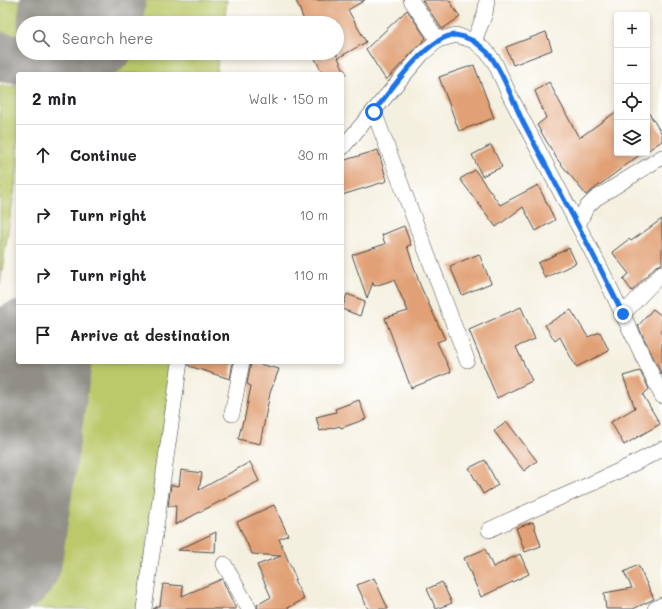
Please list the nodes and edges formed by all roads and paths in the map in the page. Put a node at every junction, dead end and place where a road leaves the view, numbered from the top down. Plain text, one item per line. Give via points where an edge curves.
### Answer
1 (411, 0) edge
2 (487, 0) edge
3 (438, 40) junction
4 (474, 41) junction
5 (374, 112) junction
6 (344, 146) edge
7 (662, 157) edge
8 (578, 224) junction
9 (662, 273) edge
10 (623, 314) junction
11 (468, 360) dead end
12 (180, 364) edge
13 (242, 364) edge
14 (662, 396) edge
15 (232, 414) dead end
16 (662, 449) edge
17 (489, 530) dead end
18 (224, 564) dead end
19 (662, 605) edge
20 (144, 609) edge
21 (249, 609) edge
22 (655, 609) edge

1 - 3 street
2 - 4 street
3 - 4 street via 456,35
3 - 5 street via 422,54
4 - 8 street via 495,63
5 - 6 street
5 - 11 street
7 - 8 street via 594,199
8 - 10 street
9 - 10 street
10 - 14 street
12 - 20 street
13 - 15 street
16 - 17 street
18 - 21 street
19 - 22 street

